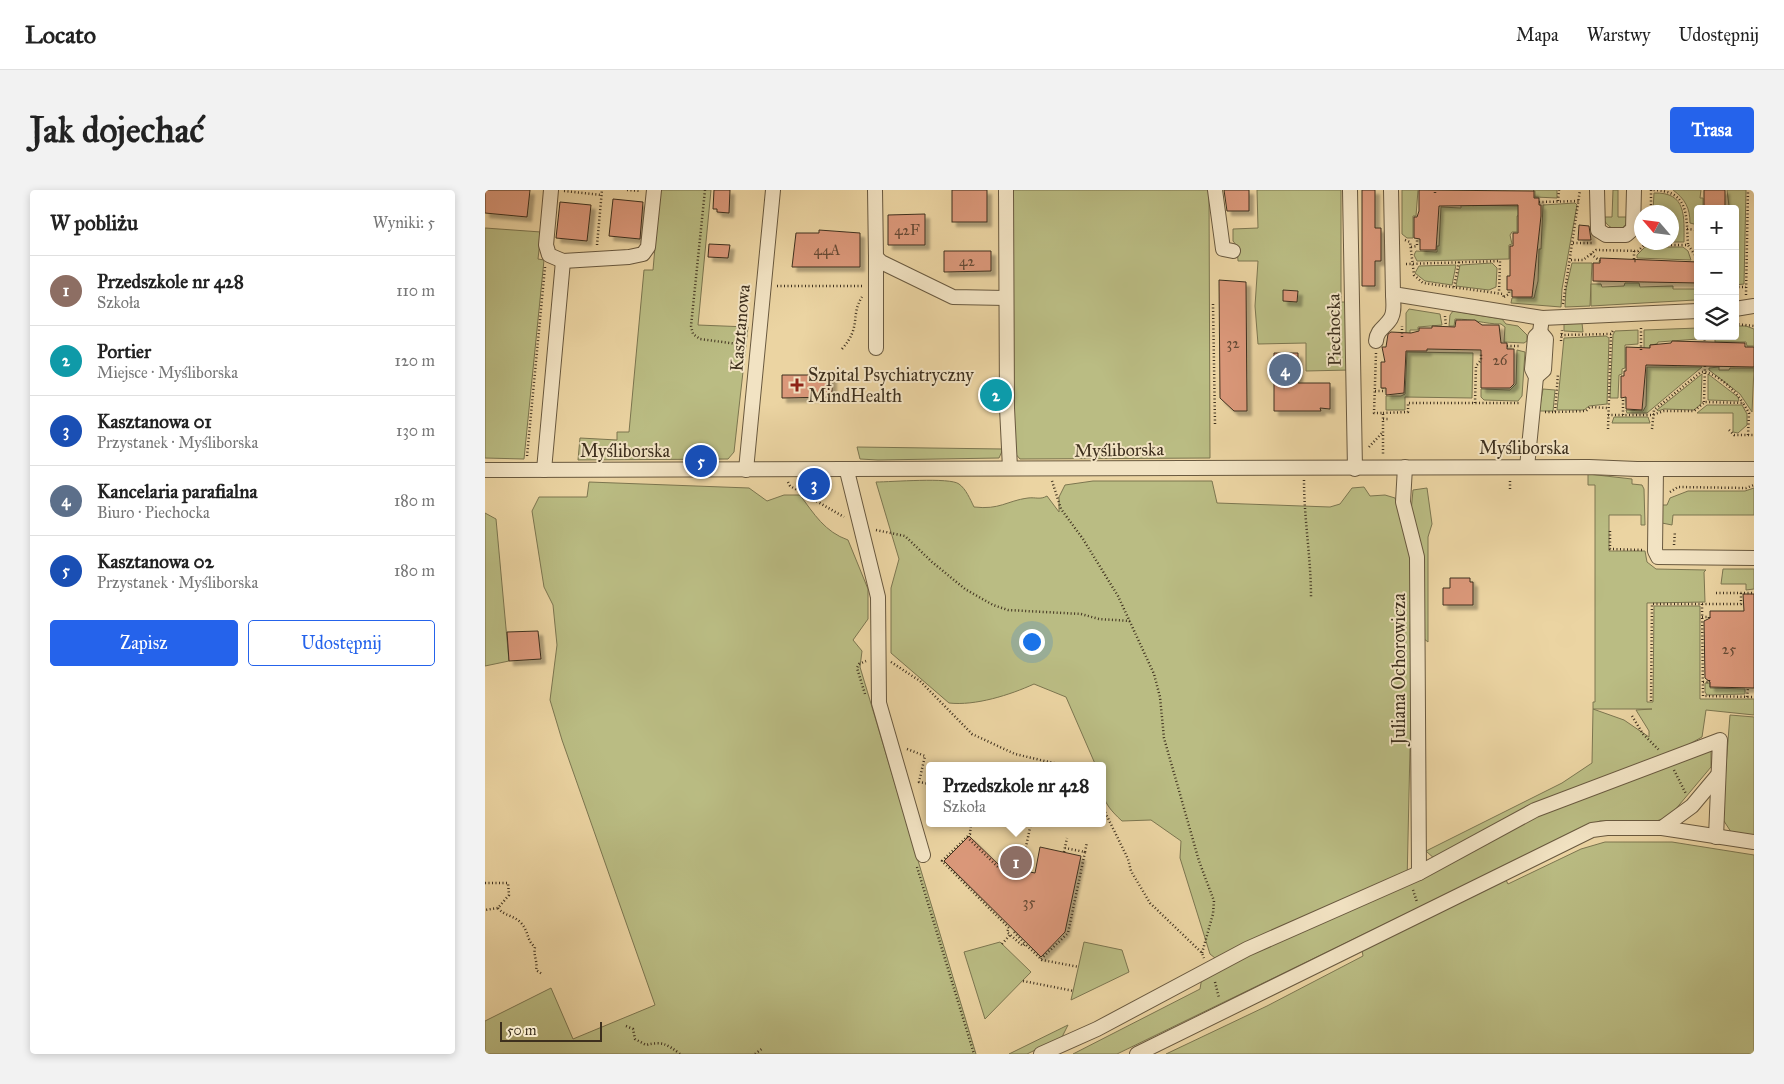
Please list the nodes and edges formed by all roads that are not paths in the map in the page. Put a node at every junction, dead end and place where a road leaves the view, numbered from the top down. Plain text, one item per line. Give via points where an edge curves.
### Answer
1 (554, 190) edge
2 (773, 190) edge
3 (875, 190) edge
4 (1006, 190) edge
5 (1215, 190) edge
6 (1350, 190) edge
7 (1391, 190) edge
8 (1597, 190) edge
9 (1634, 190) edge
10 (651, 191) edge
11 (1233, 251) dead end
12 (875, 257) junction
13 (563, 261) junction
14 (1393, 294) junction
15 (1006, 298) junction
16 (1694, 311) edge
17 (1541, 325) junction
18 (1376, 341) road end
19 (876, 348) dead end
20 (1527, 467) junction
21 (1010, 468) junction
22 (1405, 468) junction
23 (1355, 469) junction
24 (1656, 469) junction
25 (1754, 469) edge
26 (485, 470) edge
27 (544, 470) junction
28 (745, 470) junction
29 (847, 471) junction
30 (1754, 558) edge
31 (1718, 776) junction
32 (1662, 828) junction
33 (1715, 837) junction
34 (1754, 842) edge
35 (923, 855) dead end
36 (1414, 875) junction
37 (1045, 1053) edge
38 (1137, 1054) edge

1 - 13 street via 546,245 549,254
2 - 28 street, Kasztanowa
3 - 12 street
4 - 15 street
5 - 11 street via 1223,249
6 - 23 street, Piechocka
7 - 14 street
8 - 9 street via 1598,230 1606,235 1626,235 1633,229
10 - 13 street via 647,250 638,256
12 - 15 street via 953,297
12 - 19 street
13 - 27 street
14 - 17 street
14 - 18 street via 1390,321 1377,334
15 - 21 street
16 - 17 street via 1563,317
17 - 20 street via 1535,337 1532,369 1536,377
20 - 22 street, Myśliborska
20 - 24 street, Myśliborska
21 - 23 street, Myśliborska
21 - 29 street, Myśliborska
22 - 23 street, Myśliborska
22 - 36 street, Juliana Ochorowicza via 1403,502 1417,557
24 - 25 street, Myśliborska
24 - 30 street via 1655,551 1658,557
26 - 27 street, Myśliborska
27 - 28 street, Myśliborska
28 - 29 street, Myśliborska
29 - 35 street via 865,528 878,597 879,704
31 - 32 street via 1692,806
31 - 33 street
31 - 36 street via 1720,740 1535,810
32 - 33 street
32 - 38 street via 1593,830
33 - 34 street
36 - 37 street via 1247,948 1097,1029

